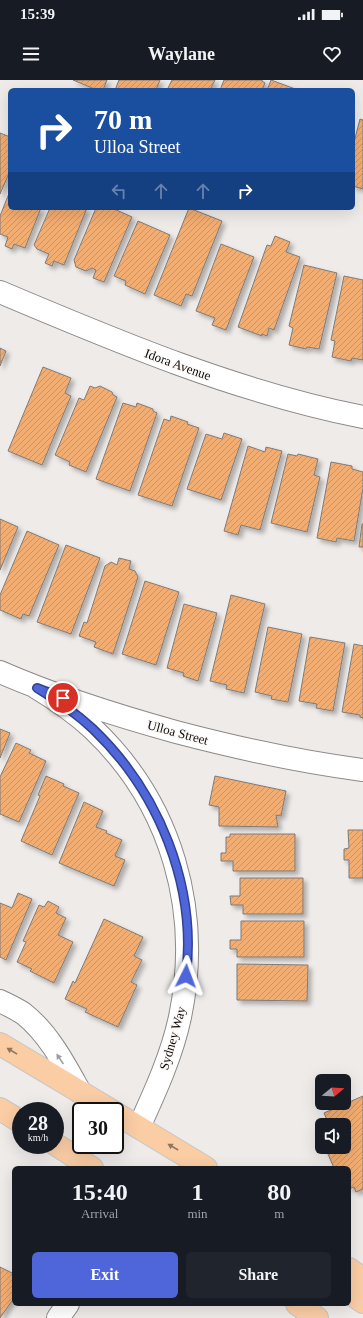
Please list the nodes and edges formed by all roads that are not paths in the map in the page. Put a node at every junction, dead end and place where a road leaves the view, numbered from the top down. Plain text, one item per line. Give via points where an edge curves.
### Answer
1 (0, 292) edge
2 (363, 417) edge
3 (0, 672) edge
4 (37, 688) junction
5 (363, 770) edge
6 (0, 1000) edge
7 (0, 1044) edge
8 (80, 1092) junction
9 (97, 1102) edge
10 (0, 1109) edge
11 (12, 1116) edge
12 (124, 1118) edge
13 (139, 1127) junction
14 (64, 1150) edge
15 (89, 1166) edge
16 (203, 1166) edge
17 (351, 1270) edge
18 (363, 1279) edge
19 (351, 1293) edge
20 (363, 1302) edge
21 (67, 1306) edge
22 (300, 1306) edge
23 (58, 1318) edge
24 (317, 1318) edge

1 - 2 street, Idora Avenue via 140,350 206,374 272,395
3 - 4 street, Ulloa Street
4 - 5 street, Ulloa Street via 90,707 213,742
4 - 13 street, Sydney Way via 72,711 93,729 117,756 152,805 176,862 183,895 186,930 187,965 183,1000 170,1051
8 -> 6 street via 39,1028 23,1013
8 -> 7 main road
8 - 9 main road
10 - 11 main road
12 - 13 main road
16 -> 13 main road
14 - 15 main road
17 - 18 main road
19 - 20 main road
21 - 23 street
22 - 24 main road

